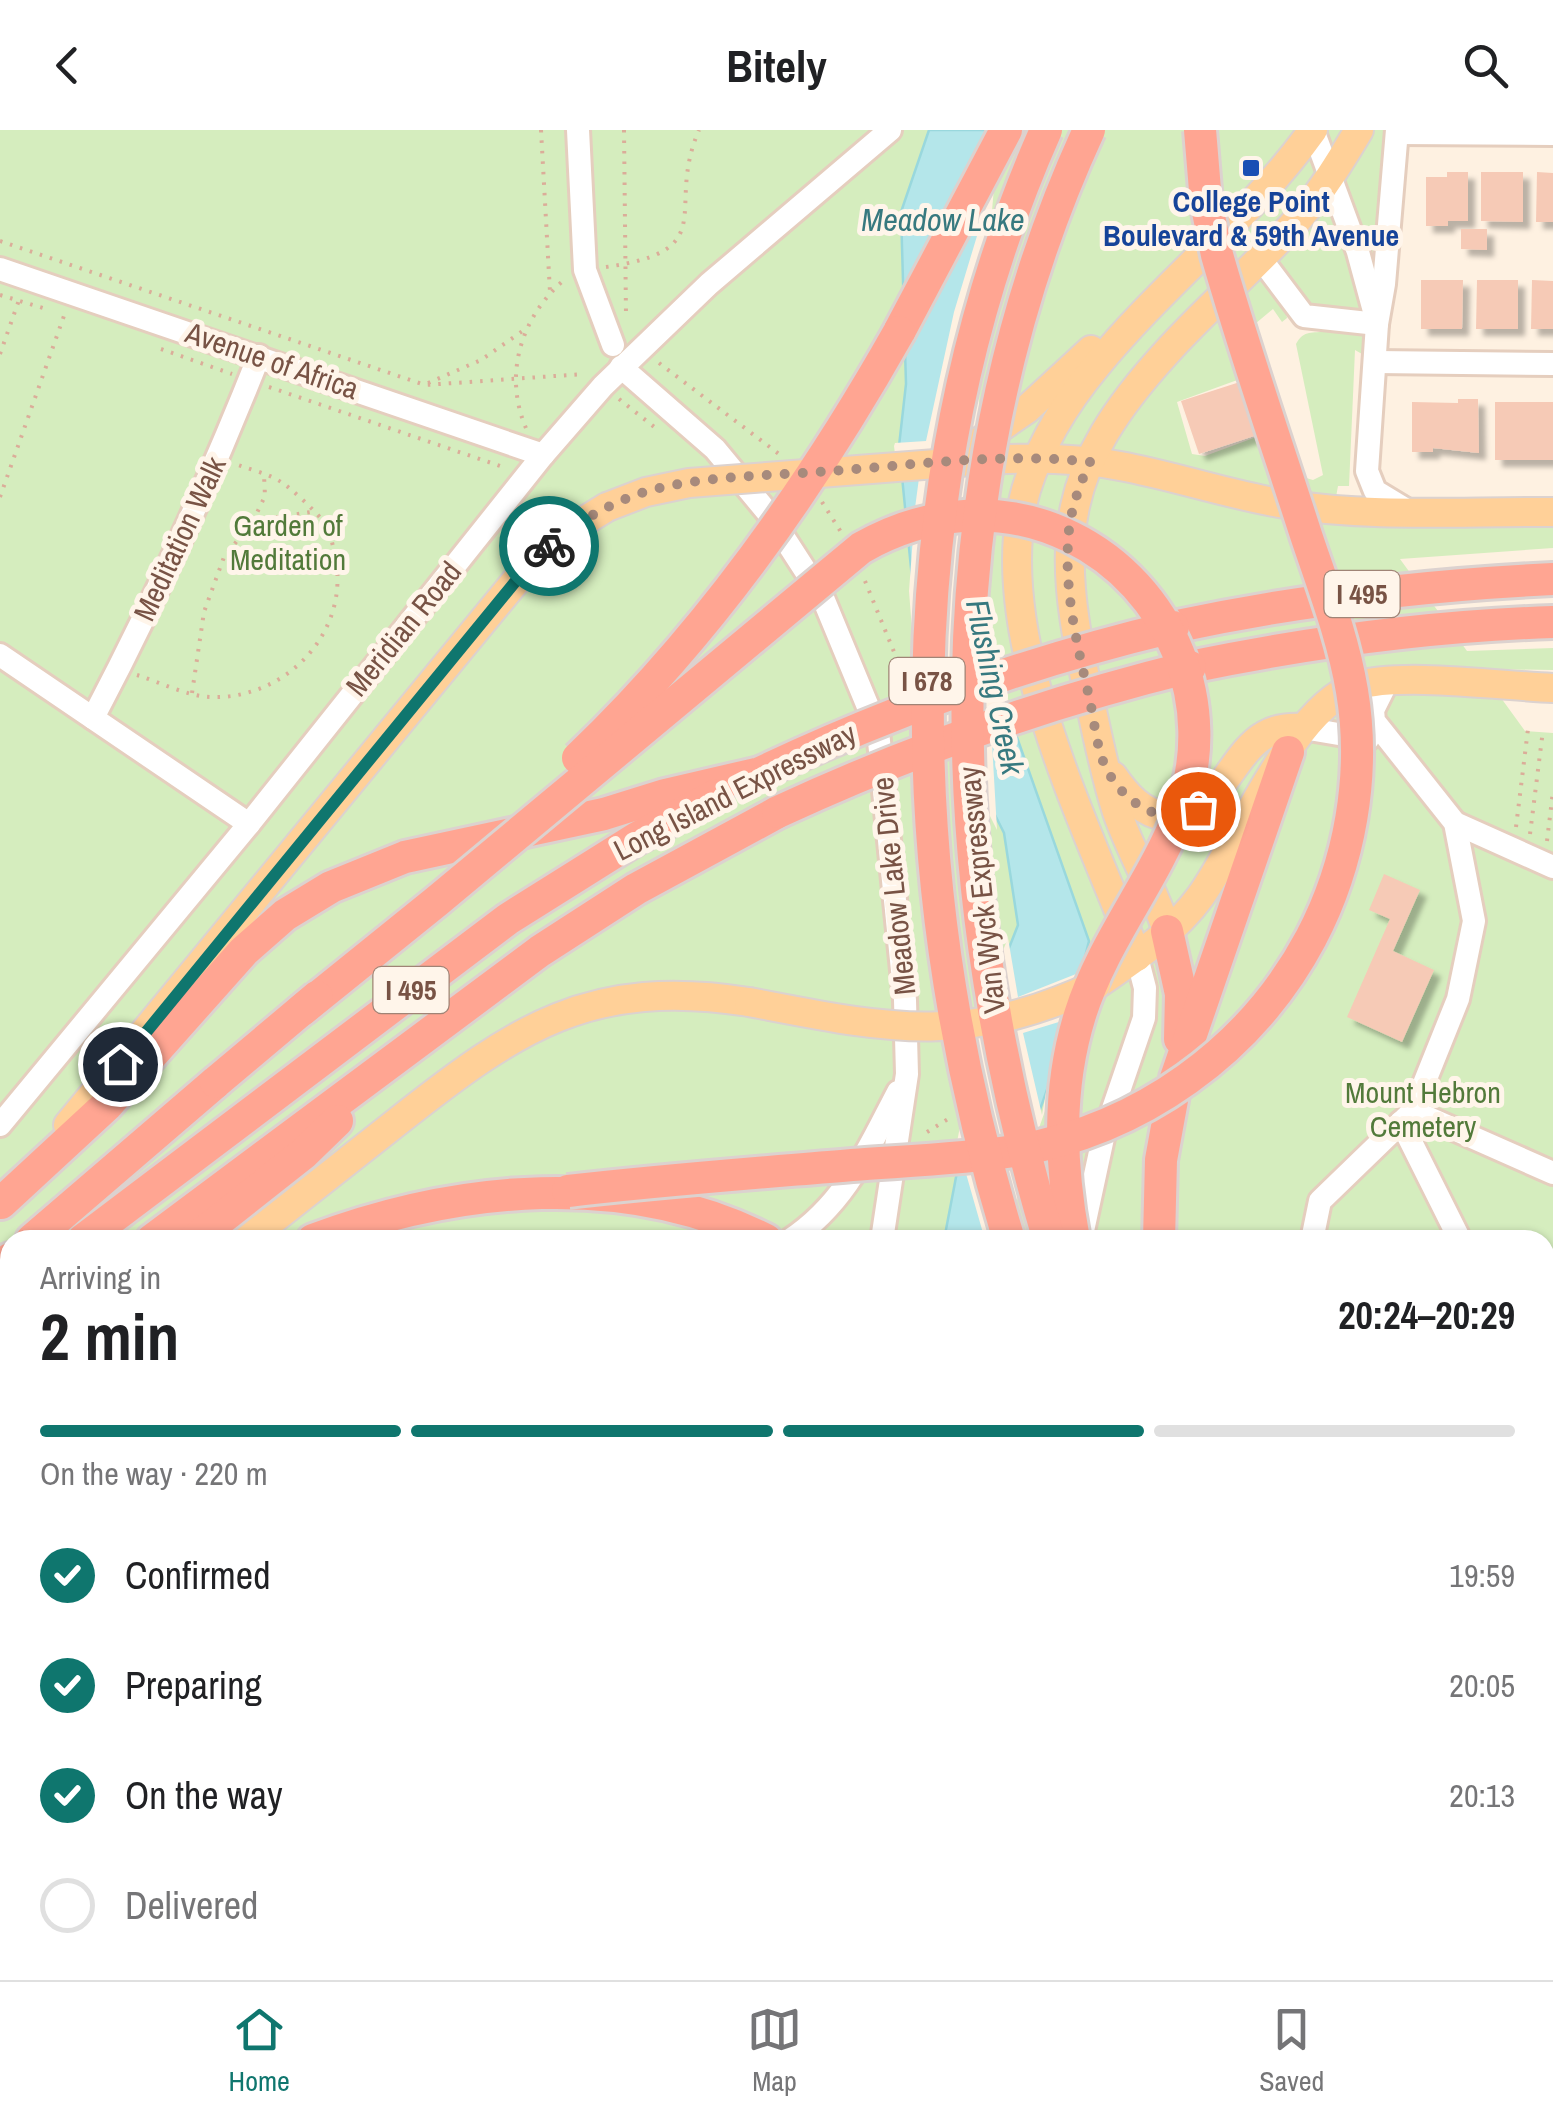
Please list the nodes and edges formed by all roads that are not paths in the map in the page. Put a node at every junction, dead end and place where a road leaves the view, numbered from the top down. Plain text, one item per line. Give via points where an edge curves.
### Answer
1 (578, 130) edge
2 (890, 130) edge
3 (1006, 130) edge
4 (1046, 130) edge
5 (1088, 130) edge
6 (1200, 130) edge
7 (1313, 130) edge
8 (1359, 130) edge
9 (1397, 131) edge
10 (1553, 134) edge
11 (1329, 176) junction
12 (1261, 259) junction
13 (0, 269) edge
14 (1163, 292) junction
15 (1377, 324) junction
16 (258, 356) junction
17 (617, 356) junction
18 (1376, 362) junction
19 (1553, 364) edge
20 (537, 446) junction
21 (976, 452) junction
22 (1039, 458) junction
23 (1090, 462) junction
24 (1408, 511) junction
25 (1553, 512) edge
26 (1553, 580) edge
27 (1553, 622) edge
28 (0, 655) edge
29 (1388, 682) junction
30 (1553, 688) edge
31 (93, 718) junction
32 (1296, 740) junction
33 (1391, 742) junction
34 (1104, 763) junction
35 (760, 773) junction
36 (1455, 823) junction
37 (248, 824) junction
38 (1550, 858) edge
39 (1167, 931) junction
40 (1137, 956) junction
41 (302, 1010) junction
42 (422, 1036) junction
43 (908, 1074) junction
44 (1176, 1078) junction
45 (1407, 1117) junction
46 (0, 1124) edge
47 (1553, 1173) edge
48 (568, 1191) junction
49 (0, 1203) edge
50 (44, 1230) edge
51 (96, 1230) edge
52 (165, 1230) edge
53 (207, 1230) edge
54 (260, 1230) edge
55 (347, 1230) edge
56 (760, 1230) edge
57 (804, 1230) edge
58 (884, 1230) edge
59 (1006, 1230) edge
60 (1047, 1230) edge
61 (1075, 1230) edge
62 (1080, 1230) edge
63 (1159, 1230) edge
64 (1314, 1230) edge
65 (1456, 1230) edge

1 - 17 street via 585,270
2 - 17 street, Meridian Road
3 - 41 highway, bridge via 860,400 724,598 585,752
4 - 59 highway, Van Wyck Expressway / I 678, bridge via 995,258 966,365 935,544 928,657 931,814 949,983
5 - 60 highway, Van Wyck Expressway / I 678, bridge via 1038,255 1004,373 974,548 967,658 970,812 988,977 1012,1103
6 - 48 highway, bridge via 1217,255 1340,640 1355,716 1345,848 1302,955 1252,1022 1196,1073 1130,1114 1075,1136 987,1154
7 - 11 street
7 - 14 main road via 1252,207
8 - 11 main road
9 - 10 street
9 - 15 street
11 - 12 main road
11 - 15 street
12 - 15 street via 1304,316
12 - 23 main road via 1157,363
13 - 16 street, Avenue of Africa
14 - 21 main road via 1137,306
14 - 22 main road via 1095,367
15 - 18 street
16 - 20 street, Avenue of Africa via 415,412
16 - 31 street, Meditation Walk via 219,458
17 - 20 street, Meridian Road
17 - 43 street, Meadow Lake Drive via 714,449 768,513 823,598 878,731
18 - 19 street
18 - 24 street via 1368,471 1375,490
20 - 37 street, Meridian Road
21 - 22 main road
21 - 49 main road, bridge via 936,464 689,483 608,507 563,534 515,582
22 - 23 main road
22 - 40 main road via 1018,543 1022,613 1066,786
23 - 24 main road via 1284,504
23 - 34 main road via 1070,523 1068,581
24 - 25 main road
26 - 35 highway, Long Island Expressway / I 495, bridge via 1357,595 1174,627 961,689
27 - 42 highway, Long Island Expressway / I 495, bridge via 1362,636 1190,666 960,734 778,812 636,889
28 - 31 street
29 - 30 main road
29 - 32 main road via 1338,696
29 - 33 street via 1372,710
31 - 37 street
32 - 33 street
32 - 34 main road via 1279,729 1256,741 1198,809 1176,818 1133,801
32 - 39 main road via 1200,896
32 - 44 highway
33 - 36 street
34 - 39 main road via 1118,815
35 - 49 highway via 405,858 331,886 244,951 106,1106
35 - 51 highway, Long Island Expressway / I 495 via 637,838 508,919
36 - 38 street
36 - 45 street via 1474,921 1458,999
37 - 46 street, Meridian Road
39 - 40 main road
39 - 44 highway via 1181,994
40 - 54 main road, bridge via 1096,985 1039,1010 927,1029 688,994 628,998 573,1012 524,1031 457,1074
40 - 62 street via 1146,988 1144,1018
41 - 50 highway, bridge
41 - 61 highway, bridge via 861,548 939,517 1002,516 1044,526 1103,555 1161,616 1186,674 1194,732 1180,811 1106,949 1078,1021 1062,1123
42 - 52 highway, Long Island Expressway / I 495
42 - 53 highway via 303,1154
43 - 57 street via 850,1184
43 - 58 street, Meadow Lake Drive
44 - 63 highway via 1160,1160
45 - 47 street
45 - 64 street via 1320,1202
45 - 65 street
48 - 55 highway via 425,1207
48 - 56 highway, bridge via 666,1202

